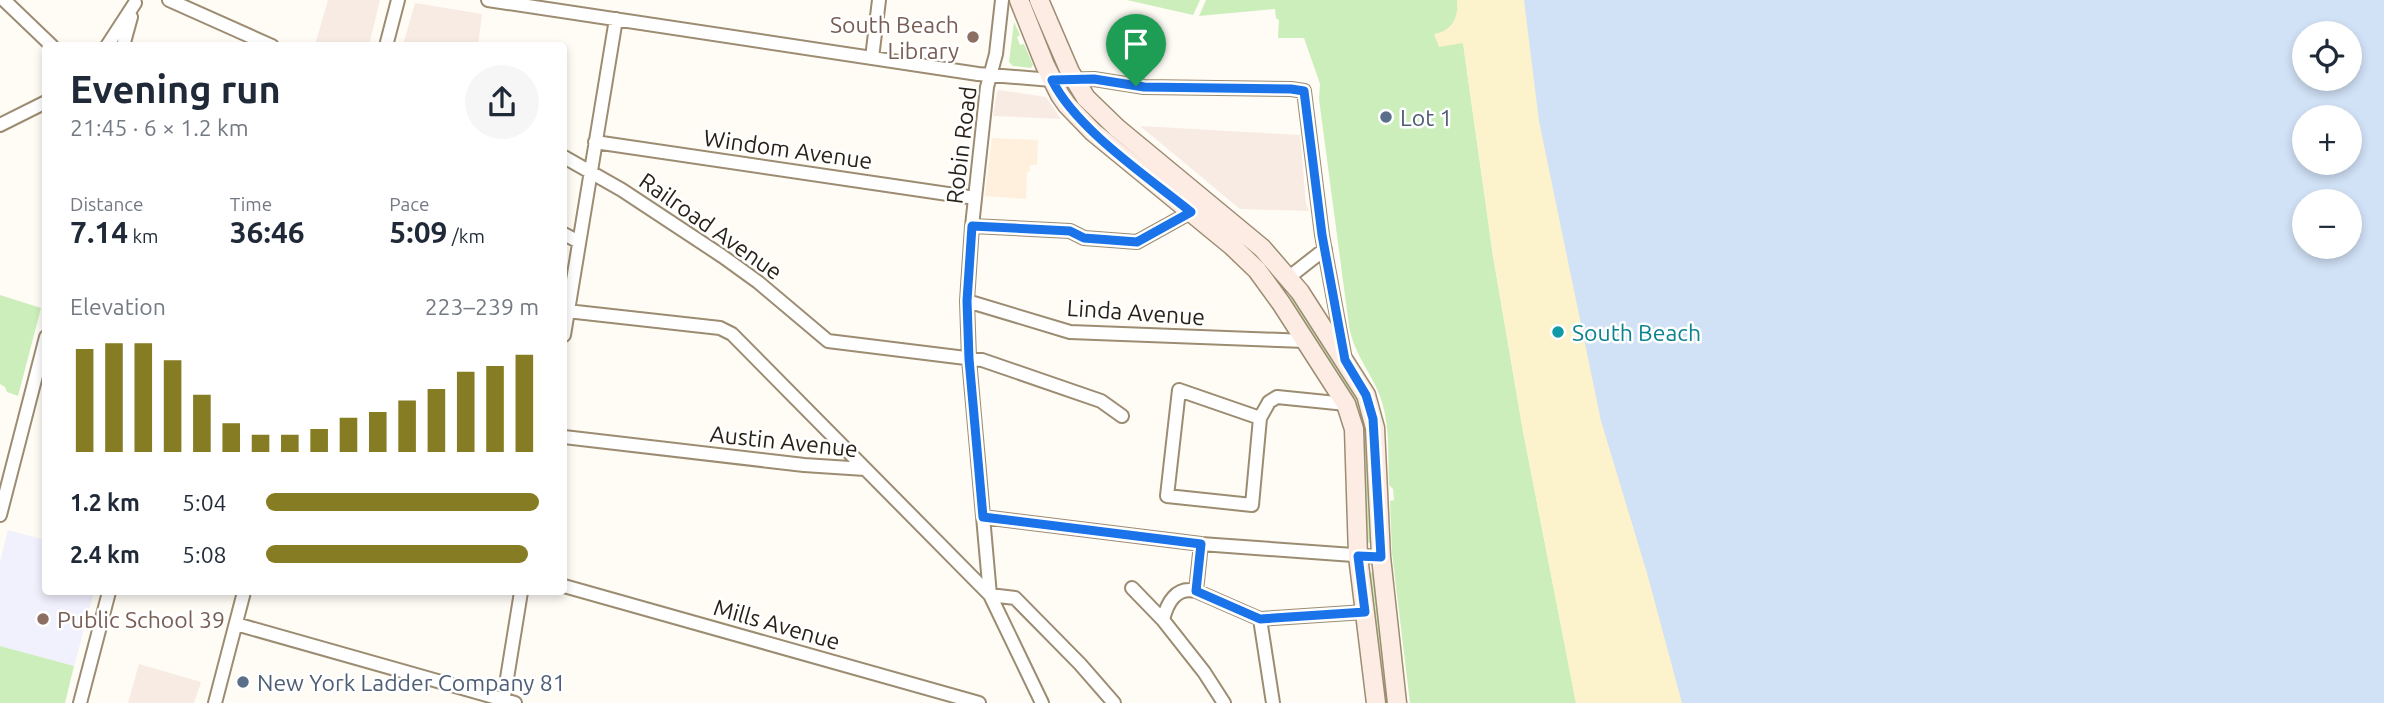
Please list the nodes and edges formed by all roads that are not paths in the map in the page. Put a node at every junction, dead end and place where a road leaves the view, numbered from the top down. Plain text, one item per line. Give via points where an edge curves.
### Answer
1 (4, 0) edge
2 (169, 0) edge
3 (398, 0) edge
4 (488, 0) edge
5 (879, 0) edge
6 (1002, 0) edge
7 (1019, 0) edge
8 (1039, 0) edge
9 (136, 2) edge
10 (616, 19) junction
11 (48, 42) edge
12 (110, 42) edge
13 (124, 42) edge
14 (263, 42) edge
15 (387, 42) edge
16 (872, 58) junction
17 (990, 74) junction
18 (1052, 80) junction
19 (1075, 80) junction
20 (42, 104) edge
21 (0, 125) edge
22 (595, 142) junction
23 (567, 159) edge
24 (590, 172) junction
25 (975, 198) junction
26 (1191, 212) junction
27 (972, 226) junction
28 (567, 236) edge
29 (579, 242) junction
30 (1325, 249) junction
31 (1288, 278) junction
32 (967, 301) junction
33 (568, 312) junction
34 (567, 318) edge
35 (1306, 341) junction
36 (969, 359) junction
37 (1345, 360) junction
38 (40, 380) edge
39 (1346, 404) junction
40 (1122, 416) dead end
41 (1260, 418) junction
42 (567, 437) edge
43 (865, 469) junction
44 (0, 515) edge
45 (983, 517) junction
46 (1201, 544) junction
47 (1358, 556) junction
48 (1381, 557) junction
49 (567, 587) edge
50 (1132, 588) dead end
51 (1196, 591) junction
52 (108, 595) edge
53 (243, 595) edge
54 (521, 595) edge
55 (990, 595) junction
56 (1365, 612) junction
57 (1260, 619) junction
58 (1163, 620) junction
59 (236, 624) junction
60 (507, 702) edge
61 (80, 703) edge
62 (215, 703) edge
63 (979, 703) edge
64 (1042, 703) edge
65 (1114, 703) edge
66 (1224, 703) edge
67 (1273, 703) edge
68 (1376, 703) edge
69 (1397, 703) edge

1 - 11 street
2 - 14 street
3 - 15 street
4 - 10 street
5 - 16 street
6 - 17 street, Robin Road
7 - 18 main road
8 - 19 main road
9 - 12 street
9 - 13 street
10 - 16 street
10 - 22 street
16 - 17 street
17 - 18 street
17 - 25 street, Robin Road
18 - 19 street
18 - 26 main road via 1084,124
19 - 30 street via 1144,87 1304,91
19 - 31 main road via 1100,112 1254,240
20 - 21 street
22 - 24 street
22 - 25 street, Windom Avenue
23 - 24 street, Railroad Avenue
24 - 29 street
24 - 36 street, Railroad Avenue via 722,256 828,341
25 - 27 street, Robin Road
26 - 27 street via 1137,242 1084,238 1070,231
26 - 35 main road via 1257,270
27 - 32 street, Robin Road
28 - 29 street
29 - 33 street
30 - 31 street
30 - 37 street
31 - 37 main road
32 - 35 street, Linda Avenue via 1070,332
32 - 36 street, Robin Road
33 - 34 street
33 - 43 street via 727,331
35 - 39 main road
36 - 40 street via 1101,401
36 - 45 street, Robin Road
37 - 48 main road via 1366,395 1373,419
38 - 44 street
39 - 41 street via 1278,397 1269,402
39 - 47 main road via 1354,429
41 - 41 street via 1178,390 1167,496 1252,505
42 - 43 street, Austin Avenue
43 - 55 street, Austin Avenue
45 - 46 street
45 - 55 street, Robin Road
46 - 47 street
46 - 51 street
47 - 48 street
47 - 56 main road
48 - 69 main road
49 - 63 street, Mills Avenue
50 - 58 street
51 - 57 street
51 - 58 street via 1187,589 1172,597
52 - 61 street
53 - 59 street
54 - 60 street
55 - 64 street, Robin Road
55 - 65 street via 1015,598
56 - 57 street
56 - 68 main road
57 - 67 street
58 - 66 street
59 - 60 street
59 - 62 street

